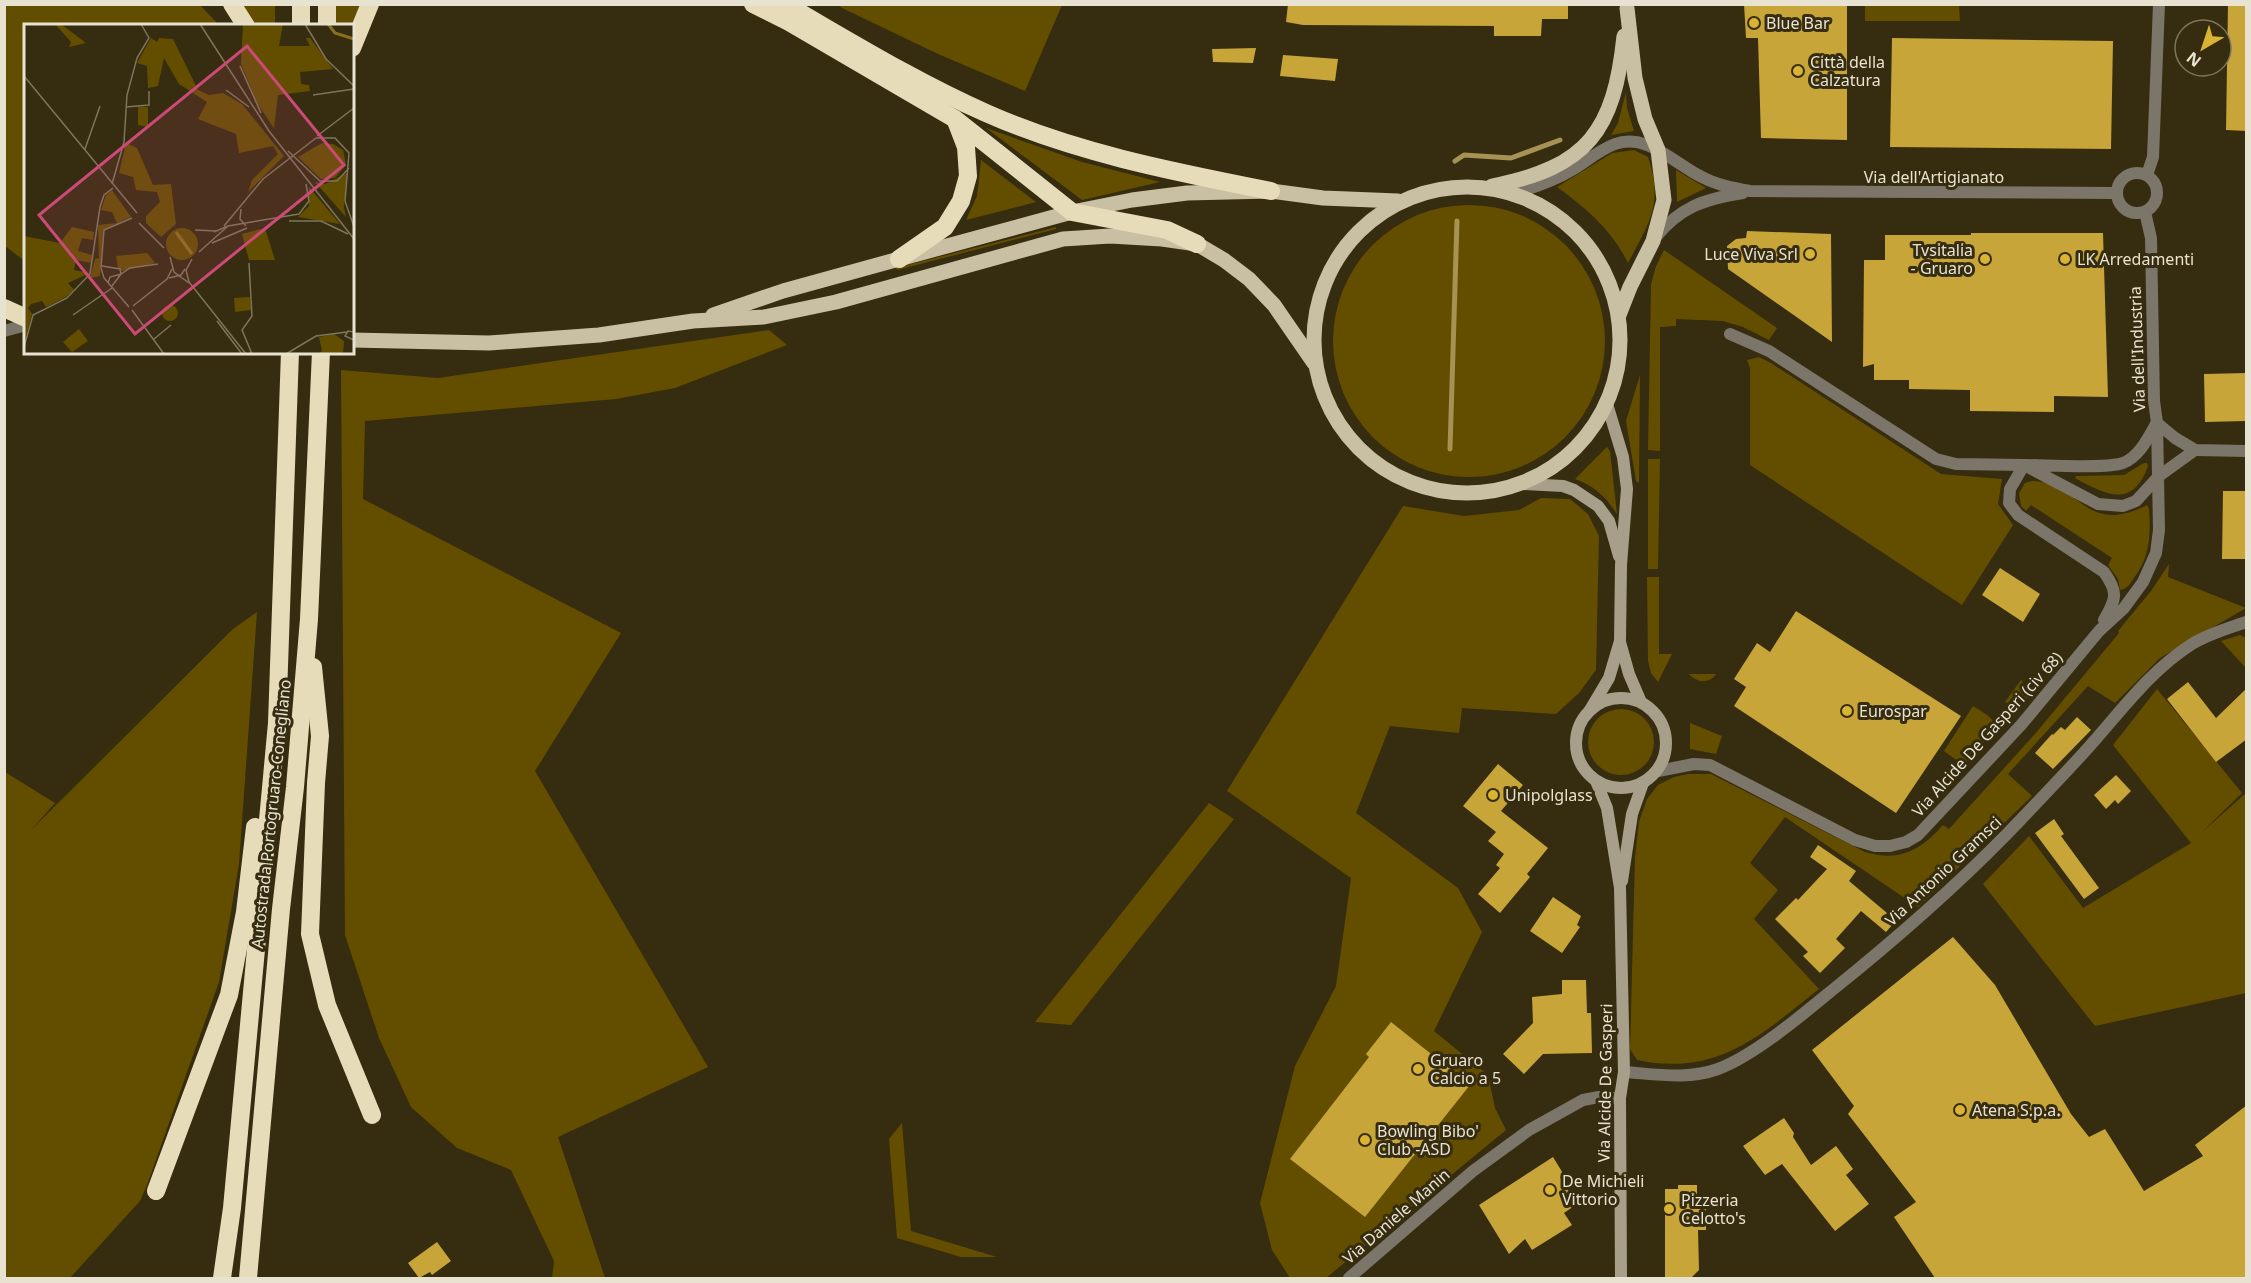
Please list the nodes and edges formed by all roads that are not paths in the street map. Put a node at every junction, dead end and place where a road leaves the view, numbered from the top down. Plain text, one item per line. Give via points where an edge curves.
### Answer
1 (232, 4) edge
2 (301, 4) edge
3 (327, 4) edge
4 (370, 4) edge
5 (753, 4) edge
6 (785, 4) edge
7 (2159, 4) edge
8 (1627, 6) edge
9 (245, 24) edge
10 (301, 24) edge
11 (327, 24) edge
12 (354, 43) edge
13 (955, 119) junction
14 (1658, 150) junction
15 (2147, 175) junction
16 (1483, 187) junction
17 (1271, 190) junction
18 (1750, 191) junction
19 (2117, 193) junction
20 (1513, 194) junction
21 (1400, 201) junction
22 (1072, 212) junction
23 (2145, 212) junction
24 (1653, 241) junction
25 (1197, 244) junction
26 (899, 259) junction
27 (4, 308) edge
28 (1618, 315) junction
29 (24, 317) edge
30 (693, 321) junction
31 (24, 326) edge
32 (4, 331) edge
33 (1730, 334) dead end
34 (354, 340) edge
35 (289, 354) edge
36 (321, 354) edge
37 (1314, 363) junction
38 (1607, 404) junction
39 (2157, 423) junction
40 (2195, 450) junction
41 (2247, 451) edge
42 (2024, 465) junction
43 (2159, 476) junction
44 (1522, 484) junction
45 (1621, 565) junction
46 (309, 619) junction
47 (2247, 622) edge
48 (2099, 630) junction
49 (1620, 641) junction
50 (1641, 702) junction
51 (1590, 710) junction
52 (277, 723) junction
53 (1658, 771) junction
54 (1596, 781) junction
55 (1643, 783) junction
56 (1620, 888) junction
57 (1624, 1072) junction
58 (1620, 1098) junction
59 (372, 1115) dead end
60 (156, 1191) dead end
61 (222, 1278) edge
62 (248, 1278) edge
63 (1349, 1278) edge
64 (1621, 1278) edge

1 - 9 highway
2 - 10 highway
3 - 11 highway
4 - 12 highway
5 - 13 highway
6 - 17 highway via 927,85 987,114 1063,141 1170,171
7 - 15 street via 2153,157
8 - 14 main road via 1635,78
8 - 16 main road via 1611,106 1598,132 1566,161 1542,173
13 - 22 highway
13 - 26 highway via 966,147 968,176 961,201 945,226
14 - 18 street via 1700,177
14 - 20 street via 1636,142 1617,143 1560,176
14 - 24 main road via 1665,200
15 - 19 street via 2127,176
15 - 23 street via 2158,191 2155,204
16 - 20 main road
16 - 21 main road via 1441,188
17 - 21 main road via 1323,198
17 - 22 main road via 1187,192
18 - 19 street, Via dell'Artigianato
18 - 24 street via 1693,205 1668,222
19 - 23 street via 2127,210
20 - 28 main road via 1551,212 1583,240 1606,275
21 - 37 main road via 1362,227 1327,275 1313,333
22 - 25 highway via 1167,230
22 - 26 main road
23 - 39 street, Via dell'Industria via 2151,238
24 - 28 main road
25 - 30 main road via 1110,236 1063,239 836,302 764,317
25 - 37 main road via 1249,279 1274,305
26 - 30 main road
27 - 29 highway
28 - 38 main road via 1620,360
30 - 34 main road via 599,335 489,343
31 - 32 street
33 - 42 street via 1769,351 1936,459 1956,464
35 - 52 highway, Autostrada Portogruaro-Conegliano
36 - 46 highway, Autostrada Portogruaro-Conegliano
37 - 44 main road via 1325,401 1345,435 1381,467 1407,482 1445,493 1484,494
38 - 44 main road via 1593,430 1573,452 1549,471
38 - 45 main road via 1623,457 1627,489
39 - 40 street, Via dell'Industria
39 - 42 street via 2137,453 2124,463
39 - 43 street, Via Alcide De Gasperi (civ 68)
40 - 41 street
40 - 43 street
42 - 43 street via 2098,504 2114,507 2136,501
42 - 48 street, Via Alcide De Gasperi (civ 68) via 2010,489 2013,510 2104,572 2112,584 2115,601
43 - 48 street, Via Alcide De Gasperi (civ 68) via 2156,553 2143,582 2124,608
44 - 45 main road via 1563,486 1598,506 1609,520
45 - 49 main road
46 - 59 highway via 320,735 310,934 327,1005
46 - 62 highway, Autostrada Portogruaro-Conegliano
47 - 57 street, Via Antonio Gramsci via 2193,643 2159,670 2005,836 1883,949 1809,1010 1748,1054 1721,1068 1678,1076
48 - 53 street, Via Alcide De Gasperi (civ 68) via 2021,725 1929,825 1906,842 1875,846 1855,840 1710,765
49 - 50 main road
49 - 51 main road via 1609,678
50 - 51 main road via 1609,699
50 - 53 main road via 1655,713 1664,728 1667,746
51 - 54 main road via 1578,730 1577,752 1580,763
52 - 60 highway via 258,807 245,912 229,995
52 - 61 highway, Autostrada Portogruaro-Conegliano
53 - 55 main road
54 - 55 main road via 1624,789
54 - 56 main road, Via Alcide De Gasperi via 1607,808
55 - 56 main road, Via Alcide De Gasperi via 1632,814
56 - 57 main road, Via Alcide De Gasperi
57 - 58 main road, Via Alcide De Gasperi
58 - 63 street, Via Daniele Manin via 1583,1100 1529,1130 1473,1171
58 - 64 main road, Via Alcide De Gasperi

